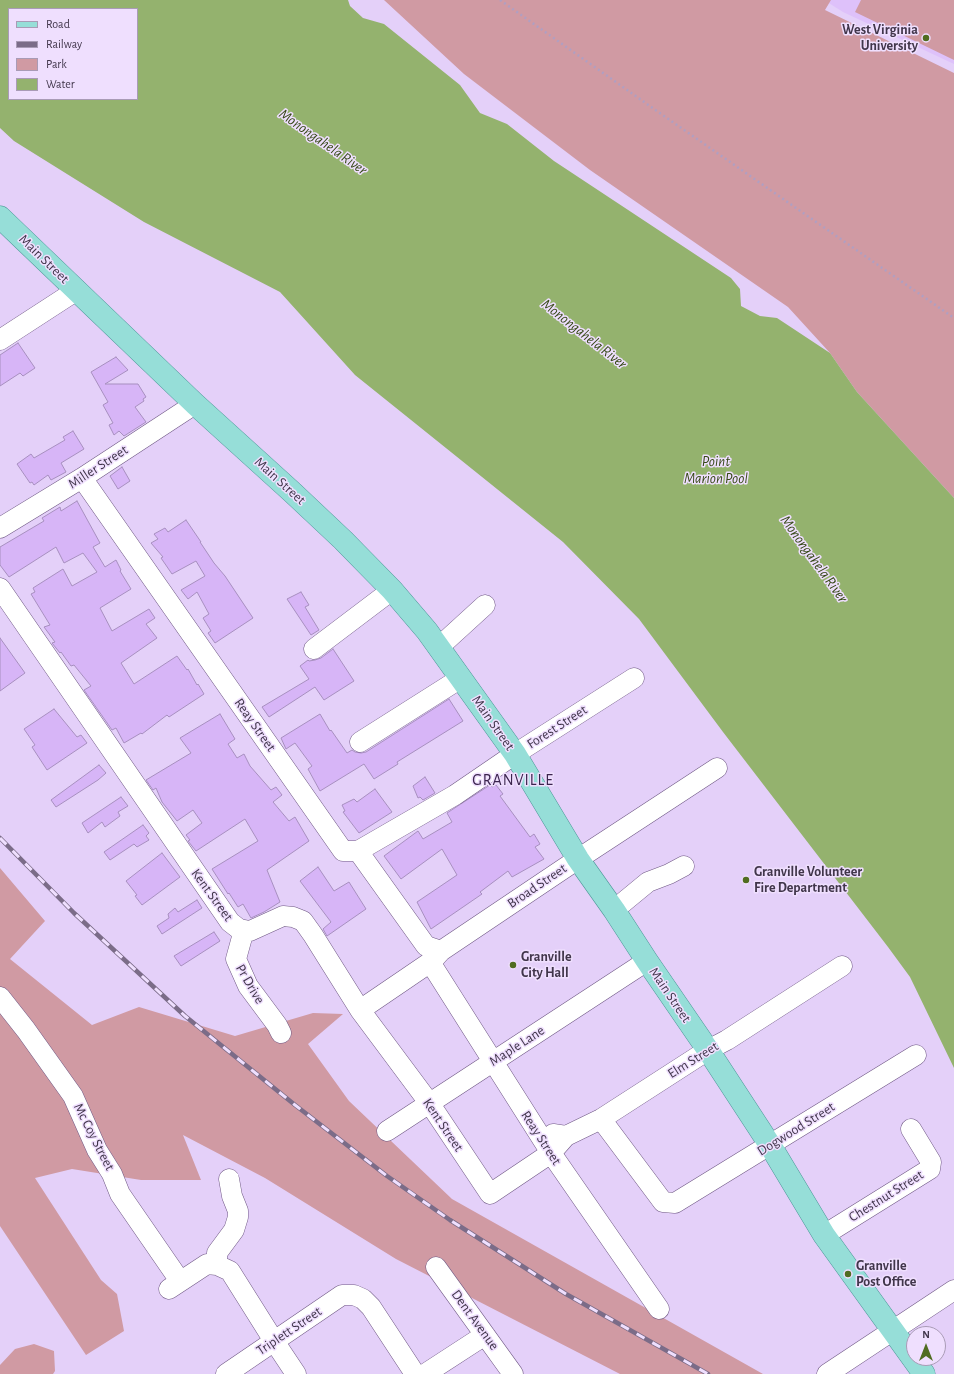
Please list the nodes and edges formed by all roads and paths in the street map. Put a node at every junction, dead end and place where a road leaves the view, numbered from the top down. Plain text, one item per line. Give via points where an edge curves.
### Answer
1 (500, 0) edge
2 (0, 217) edge
3 (77, 290) junction
4 (954, 318) edge
5 (0, 340) edge
6 (195, 404) junction
7 (82, 478) junction
8 (0, 528) edge
9 (0, 588) edge
10 (392, 590) junction
11 (485, 605) dead end
12 (439, 647) junction
13 (314, 649) dead end
14 (461, 678) junction
15 (634, 678) dead end
16 (360, 742) dead end
17 (515, 754) junction
18 (717, 768) dead end
19 (358, 851) junction
20 (578, 859) junction
21 (684, 866) dead end
22 (614, 910) junction
23 (244, 930) junction
24 (435, 957) junction
25 (647, 961) junction
26 (842, 966) dead end
27 (0, 997) edge
28 (360, 1010) junction
29 (281, 1033) dead end
30 (708, 1050) junction
31 (916, 1055) dead end
32 (492, 1063) junction
33 (430, 1104) junction
34 (601, 1119) junction
35 (911, 1129) dead end
36 (387, 1131) dead end
37 (538, 1132) junction
38 (566, 1136) junction
39 (770, 1145) junction
40 (551, 1153) junction
41 (229, 1179) dead end
42 (824, 1235) junction
43 (217, 1265) junction
44 (436, 1267) dead end
45 (954, 1290) edge
46 (659, 1309) dead end
47 (893, 1330) junction
48 (485, 1335) junction
49 (274, 1342) junction
50 (226, 1374) edge
51 (296, 1374) edge
52 (415, 1374) edge
53 (425, 1374) edge
54 (514, 1374) edge
55 (827, 1374) edge
56 (924, 1374) edge

1 - 4 path
2 - 3 main road, Main Street
3 - 5 street
3 - 6 main road, Main Street
6 - 7 street, Miller Street
6 - 10 main road, Main Street via 343,540
7 - 8 street, Miller Street
7 - 19 street, Reay Street via 343,851
9 - 23 street, Kent Street via 230,922
10 - 12 main road, Main Street
10 - 13 street
11 - 12 street
12 - 14 main road, Main Street
14 - 16 street
14 - 17 main road, Main Street
15 - 17 street, Forest Street
17 - 19 street, Forest Street via 455,795
17 - 20 main road, Main Street
18 - 20 street, Broad Street
19 - 24 street
20 - 22 main road, Main Street
20 - 24 street, Broad Street
21 - 22 street via 648,882
22 - 25 main road, Main Street
23 - 28 street, Kent Street via 250,931 283,916 303,921
23 - 29 street, Pr Drive via 236,959 248,986
24 - 28 street, Broad Street
24 - 32 street, Reay Street
25 - 30 main road, Main Street
25 - 32 street, Maple Lane
26 - 30 street, Elm Street
27 - 43 street, Mc Coy Street via 73,1096 120,1194 175,1285 207,1264
28 - 33 street, Kent Street
30 - 34 street, Elm Street
30 - 39 main road, Main Street
31 - 39 street, Dogwood Street
32 - 33 street, Maple Lane
32 - 37 street, Reay Street
33 - 36 street, Maple Lane
33 - 40 street, Kent Street via 490,1194
34 - 38 street, Elm Street
34 - 39 street, Dogwood Street via 663,1202 675,1203
35 - 42 street, Chestnut Street via 931,1162 930,1169
37 - 38 street
37 - 40 street, Reay Street
38 - 40 street
39 - 42 main road, Main Street
40 - 46 street, Reay Street
41 - 43 street via 238,1217 234,1230 217,1253
42 - 47 main road, Main Street
43 - 49 street via 230,1271
44 - 48 street, Dent Avenue
45 - 47 street
47 - 55 street
47 - 56 main road, Main Street
48 - 53 street
48 - 54 street, Dent Avenue
49 - 50 street, Triplett Street
49 - 51 street
49 - 52 street, Triplett Street via 342,1295 354,1295 363,1299 371,1308

